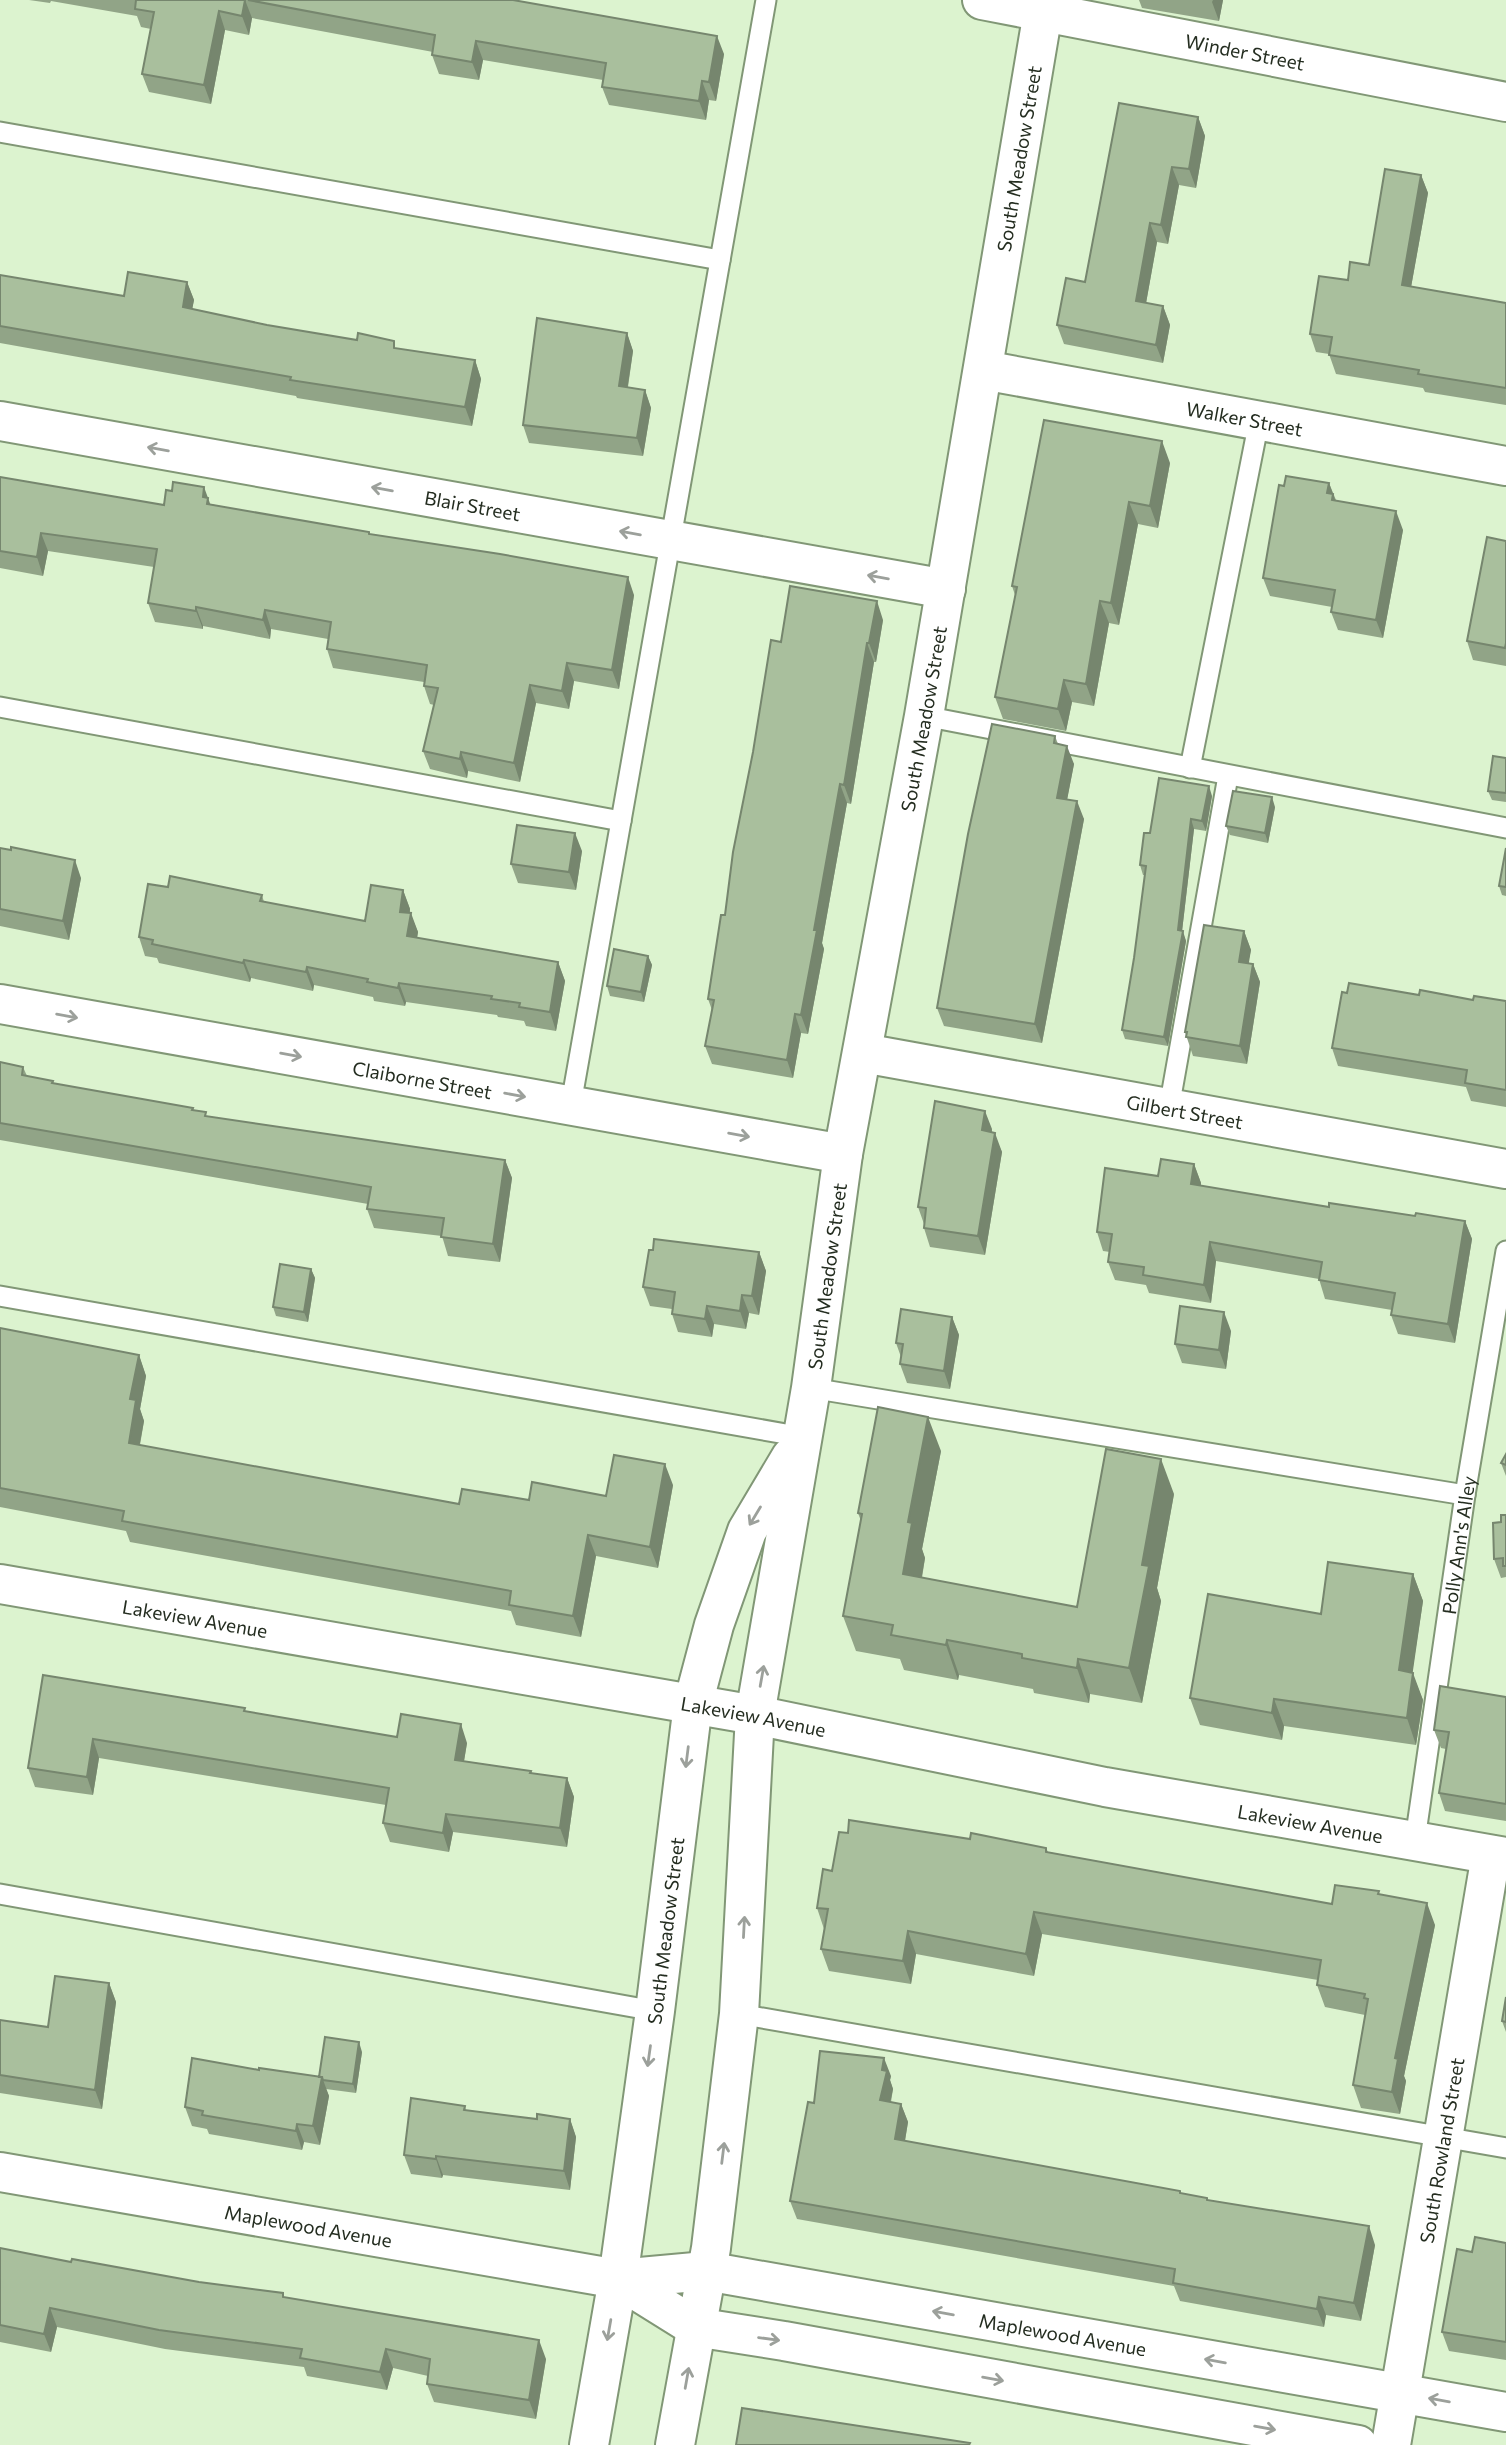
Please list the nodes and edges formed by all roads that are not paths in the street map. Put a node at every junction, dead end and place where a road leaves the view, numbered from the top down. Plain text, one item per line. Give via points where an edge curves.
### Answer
1 (766, 0) edge
2 (982, 0) edge
3 (1044, 5) edge
4 (1506, 102) edge
5 (0, 132) edge
6 (720, 260) junction
7 (983, 370) junction
8 (1259, 421) junction
9 (0, 422) edge
10 (1506, 466) edge
11 (670, 540) junction
12 (946, 589) junction
13 (0, 707) edge
14 (924, 716) junction
15 (1190, 768) junction
16 (1227, 776) junction
17 (621, 821) junction
18 (1506, 828) edge
19 (0, 1004) edge
20 (863, 1052) junction
21 (571, 1104) junction
22 (1169, 1108) junction
23 (843, 1154) junction
24 (1506, 1169) edge
25 (1506, 1251) edge
26 (0, 1296) edge
27 (811, 1388) junction
28 (803, 1437) junction
29 (1465, 1495) junction
30 (0, 1584) edge
31 (694, 1704) junction
32 (755, 1715) junction
33 (1415, 1840) junction
34 (1498, 1856) edge
35 (0, 1894) edge
36 (655, 2011) junction
37 (739, 2014) junction
38 (1443, 2137) junction
39 (1506, 2148) edge
40 (0, 2172) edge
41 (706, 2271) junction
42 (618, 2278) junction
43 (695, 2327) junction
44 (1400, 2394) junction
45 (1506, 2412) edge
46 (589, 2445) edge
47 (674, 2445) edge
48 (1358, 2445) edge
49 (1391, 2445) edge

1 - 6 lane
2 - 3 street, Winder Street
3 - 4 street, Winder Street
3 - 7 street, South Meadow Street
5 - 6 lane
6 - 11 lane
7 - 8 street, Walker Street
7 - 12 street, South Meadow Street
8 - 10 street, Walker Street
8 - 15 lane
11 -> 9 street, Blair Street
12 -> 11 street, Blair Street
11 - 17 lane
12 - 14 street, South Meadow Street
13 - 17 lane
14 - 15 lane
14 - 20 street, South Meadow Street
15 - 16 lane
16 - 18 lane
16 - 22 lane
17 - 21 lane
19 -> 21 street, Claiborne Street
20 - 22 street, Gilbert Street
20 - 23 street, South Meadow Street
21 -> 23 street, Claiborne Street
22 - 24 street, Gilbert Street
23 - 27 street, South Meadow Street
25 - 29 lane, Polly Ann's Alley
26 - 28 lane
27 - 28 street, South Meadow Street
27 - 29 lane
28 -> 31 street, South Meadow Street via 747,1531 713,1625
32 -> 28 street, South Meadow Street
29 - 33 lane, Polly Ann's Alley
30 - 31 street, Lakeview Avenue
31 - 32 street, Lakeview Avenue
31 -> 36 street, South Meadow Street
32 - 33 street, Lakeview Avenue via 1105,1787
37 -> 32 street, South Meadow Street
33 - 34 street, Lakeview Avenue
34 - 38 street, South Rowland Street
35 - 36 lane
36 -> 42 street, South Meadow Street
37 - 38 lane
41 -> 37 street, South Meadow Street
38 - 39 lane
38 - 44 street, South Rowland Street
40 - 42 street, Maplewood Avenue
41 - 42 street, Maplewood Avenue
41 - 43 street, South Meadow Street
44 -> 41 street, Maplewood Avenue
42 - 43 street, Maplewood Avenue
42 -> 46 street, South Meadow Street
47 -> 43 street, South Meadow Street
43 -> 48 street, Maplewood Avenue
45 -> 44 street, Maplewood Avenue
44 - 49 street, South Rowland Street

